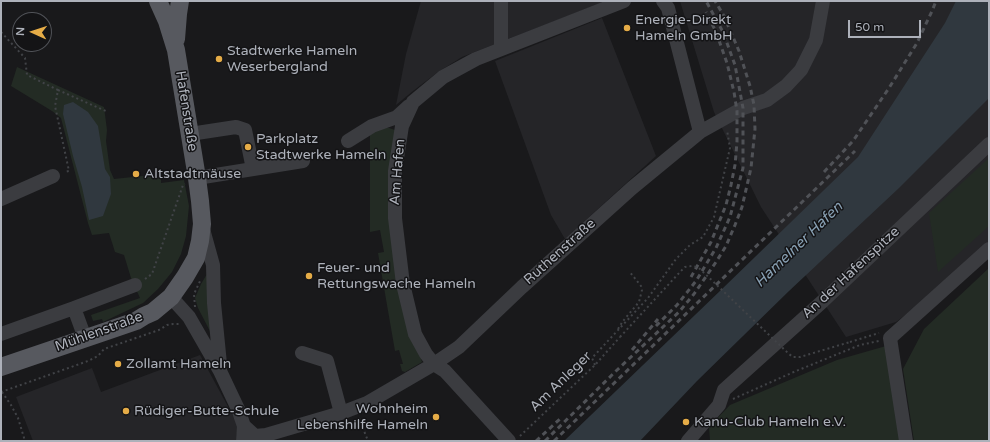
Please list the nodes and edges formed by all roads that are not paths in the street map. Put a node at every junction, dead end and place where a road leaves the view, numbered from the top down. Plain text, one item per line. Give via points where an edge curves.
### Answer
1 (158, 1) edge
2 (180, 1) edge
3 (500, 1) edge
4 (624, 1) edge
5 (662, 1) edge
6 (823, 1) edge
7 (502, 49) junction
8 (176, 50) junction
9 (413, 102) junction
10 (700, 132) junction
11 (190, 134) junction
12 (348, 141) dead end
13 (989, 144) edge
14 (303, 161) dead end
15 (253, 169) junction
16 (53, 176) road end
17 (197, 178) junction
18 (1, 199) edge
19 (989, 249) edge
20 (204, 259) junction
21 (135, 285) road end
22 (171, 297) junction
23 (74, 308) junction
24 (1, 334) edge
25 (85, 338) junction
26 (302, 353) dead end
27 (434, 364) junction
28 (1, 367) edge
29 (220, 371) junction
30 (348, 411) junction
31 (515, 438) edge
32 (252, 439) edge
33 (688, 441) edge
34 (906, 441) edge

1 - 8 main road, Hafenstraße
2 - 8 main road
3 - 7 street
4 - 7 street, Am Hafen
5 - 10 street via 668,8
6 - 10 street, Ruthenstraße via 816,40 801,70 786,86 767,100 743,108
7 - 9 street, Am Hafen via 476,59 443,77
8 - 11 main road, Hafenstraße
9 - 12 street via 397,117 372,126
9 - 27 street, Am Hafen via 402,126 395,171 395,218 403,284 416,334
10 - 27 street, Ruthenstraße via 632,188 459,347
11 - 15 street via 236,127 245,130
11 - 17 main road, Hafenstraße
13 - 33 street, An der Hafenspitze via 823,301 724,390 719,405
14 - 15 street
15 - 17 street
16 - 18 street
17 - 20 main road, Hafenstraße via 202,224 200,241
19 - 34 street via 894,335
20 - 22 main road, Mühlenstraße via 185,277
20 - 29 street, Hafenstraße via 213,265
21 - 23 street
22 - 25 main road, Mühlenstraße via 153,312 136,321
22 - 29 street, Hafenstraße via 189,317
23 - 24 street
23 - 25 street
25 - 28 main road, Mühlenstraße
26 - 30 street via 327,360
27 - 30 street, Ruthenstraße via 367,403
27 - 31 street, Am Hafen via 445,371
29 - 32 street, Hafenstraße
30 - 32 street, Ruthenstraße

